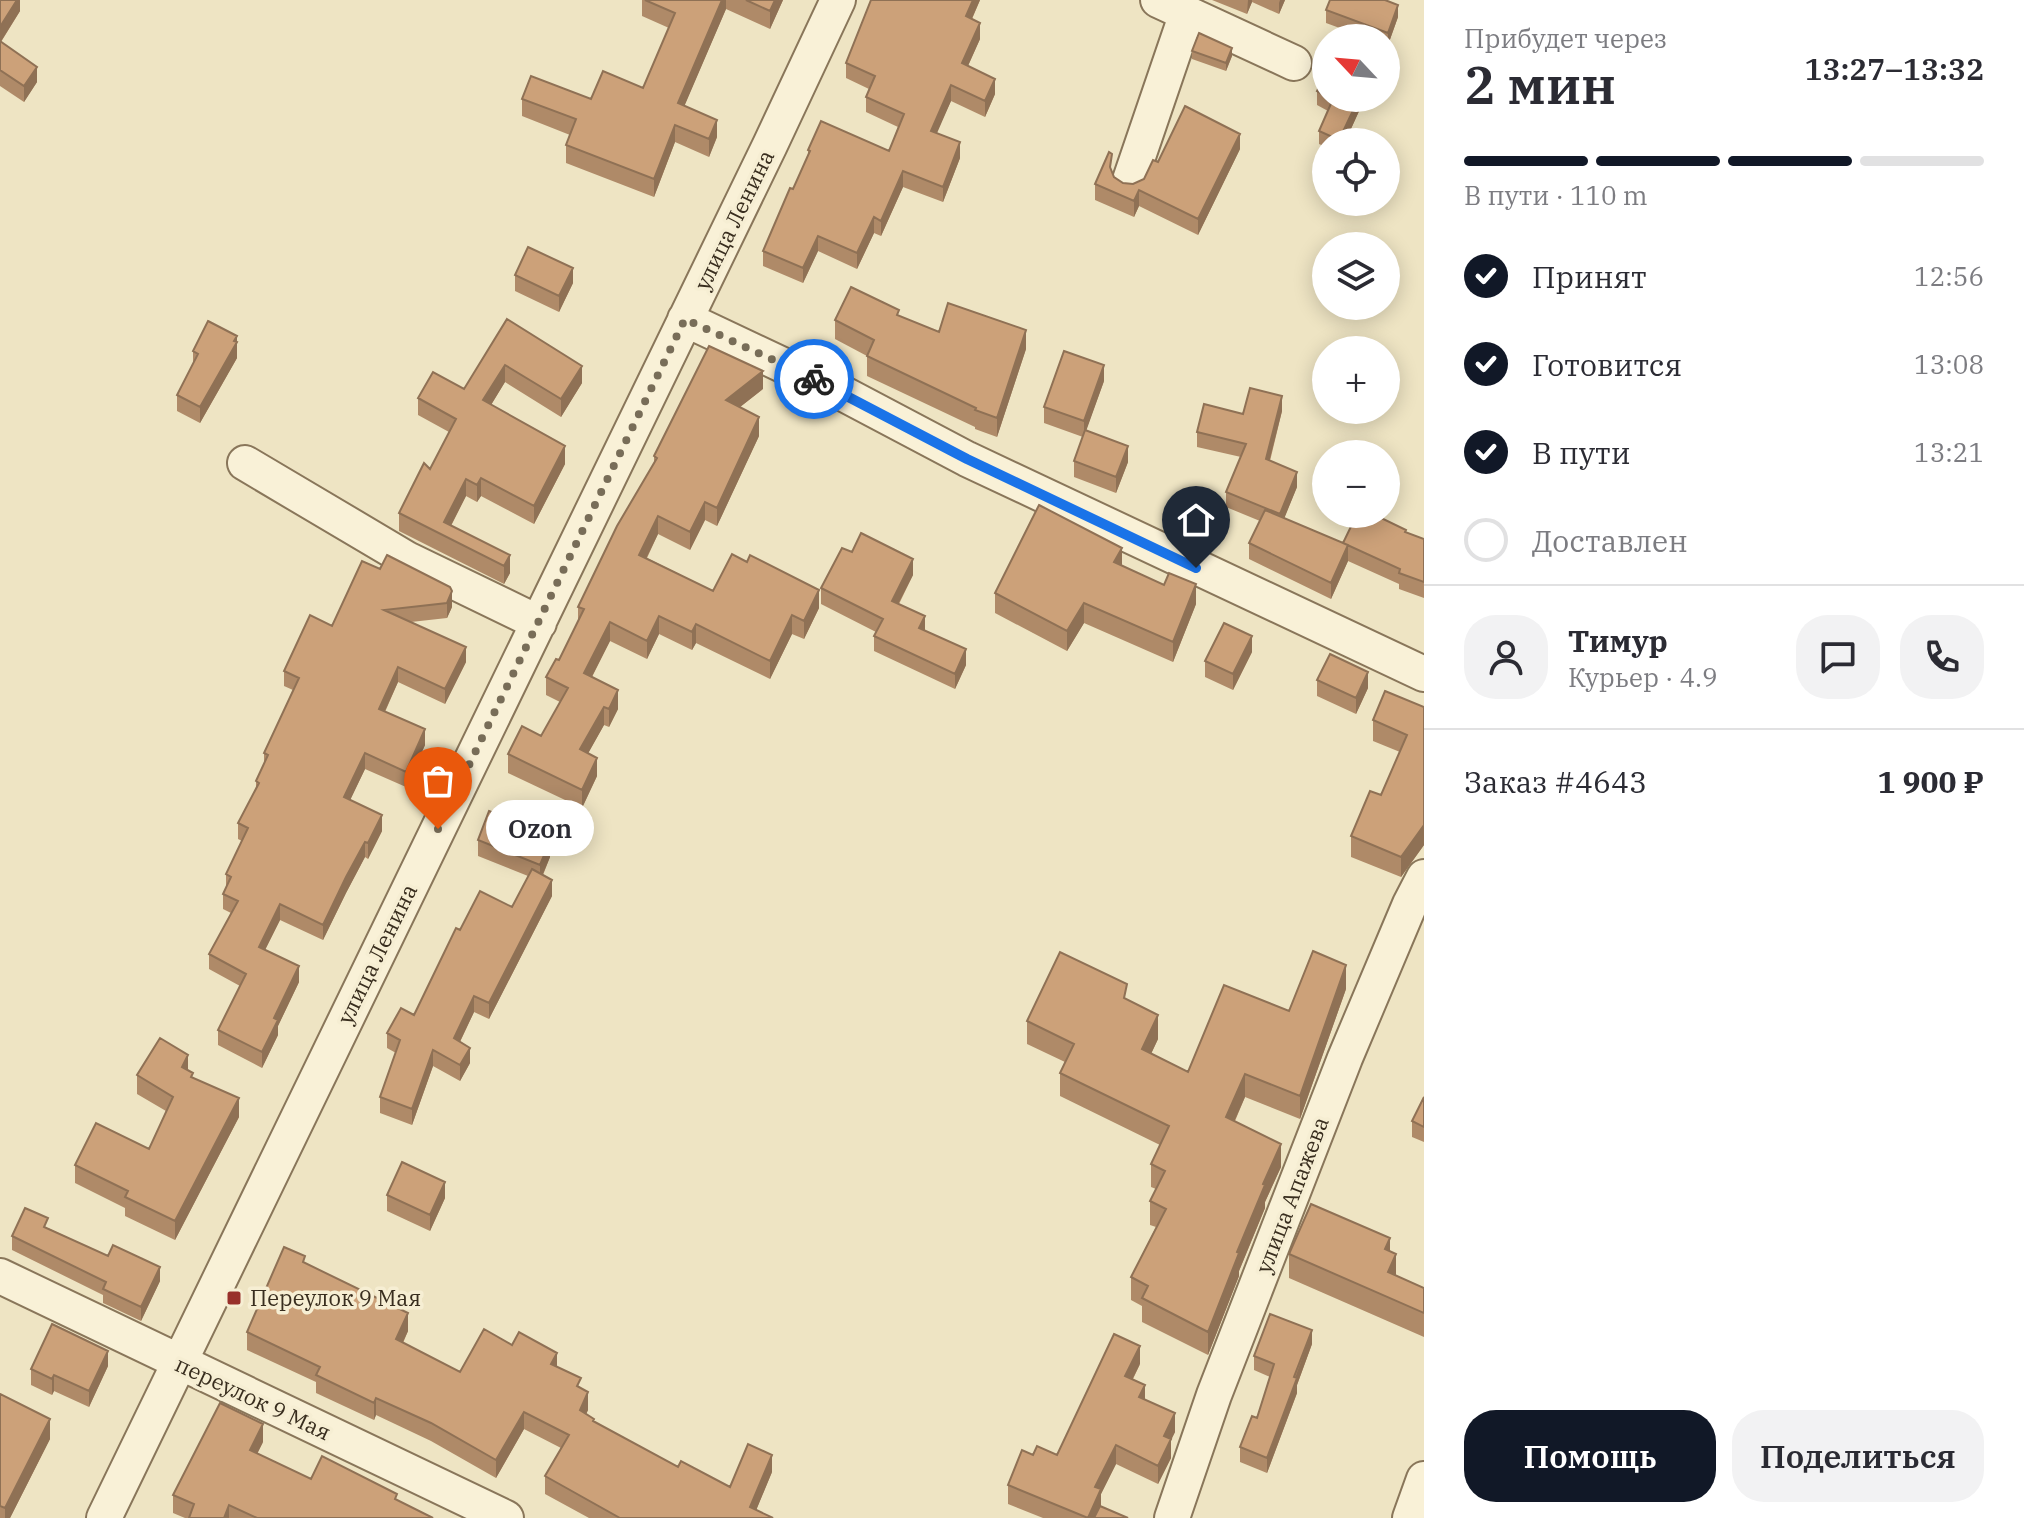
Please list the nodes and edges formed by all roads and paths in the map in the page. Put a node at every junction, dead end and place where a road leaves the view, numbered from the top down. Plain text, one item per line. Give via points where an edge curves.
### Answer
1 (838, 0) edge
2 (1172, 7) edge
3 (1294, 63) dead end
4 (1130, 180) edge
5 (685, 319) junction
6 (245, 463) dead end
7 (539, 623) junction
8 (1424, 674) edge
9 (1424, 877) edge
10 (0, 1276) edge
11 (179, 1363) junction
12 (1424, 1479) edge
13 (104, 1518) edge
14 (506, 1518) edge
15 (1172, 1518) edge
16 (1410, 1518) edge

1 - 5 street, улица Ленина
2 - 3 street
2 - 4 street
5 - 7 street, улица Ленина
5 - 8 street via 967,459
6 - 7 street via 407,559
7 - 11 street, улица Ленина
9 - 15 street, улица Апажева via 1345,1058
10 - 11 street, переулок 9 Мая
11 - 13 street, улица Ленина
11 - 14 street, переулок 9 Мая
12 - 16 street

